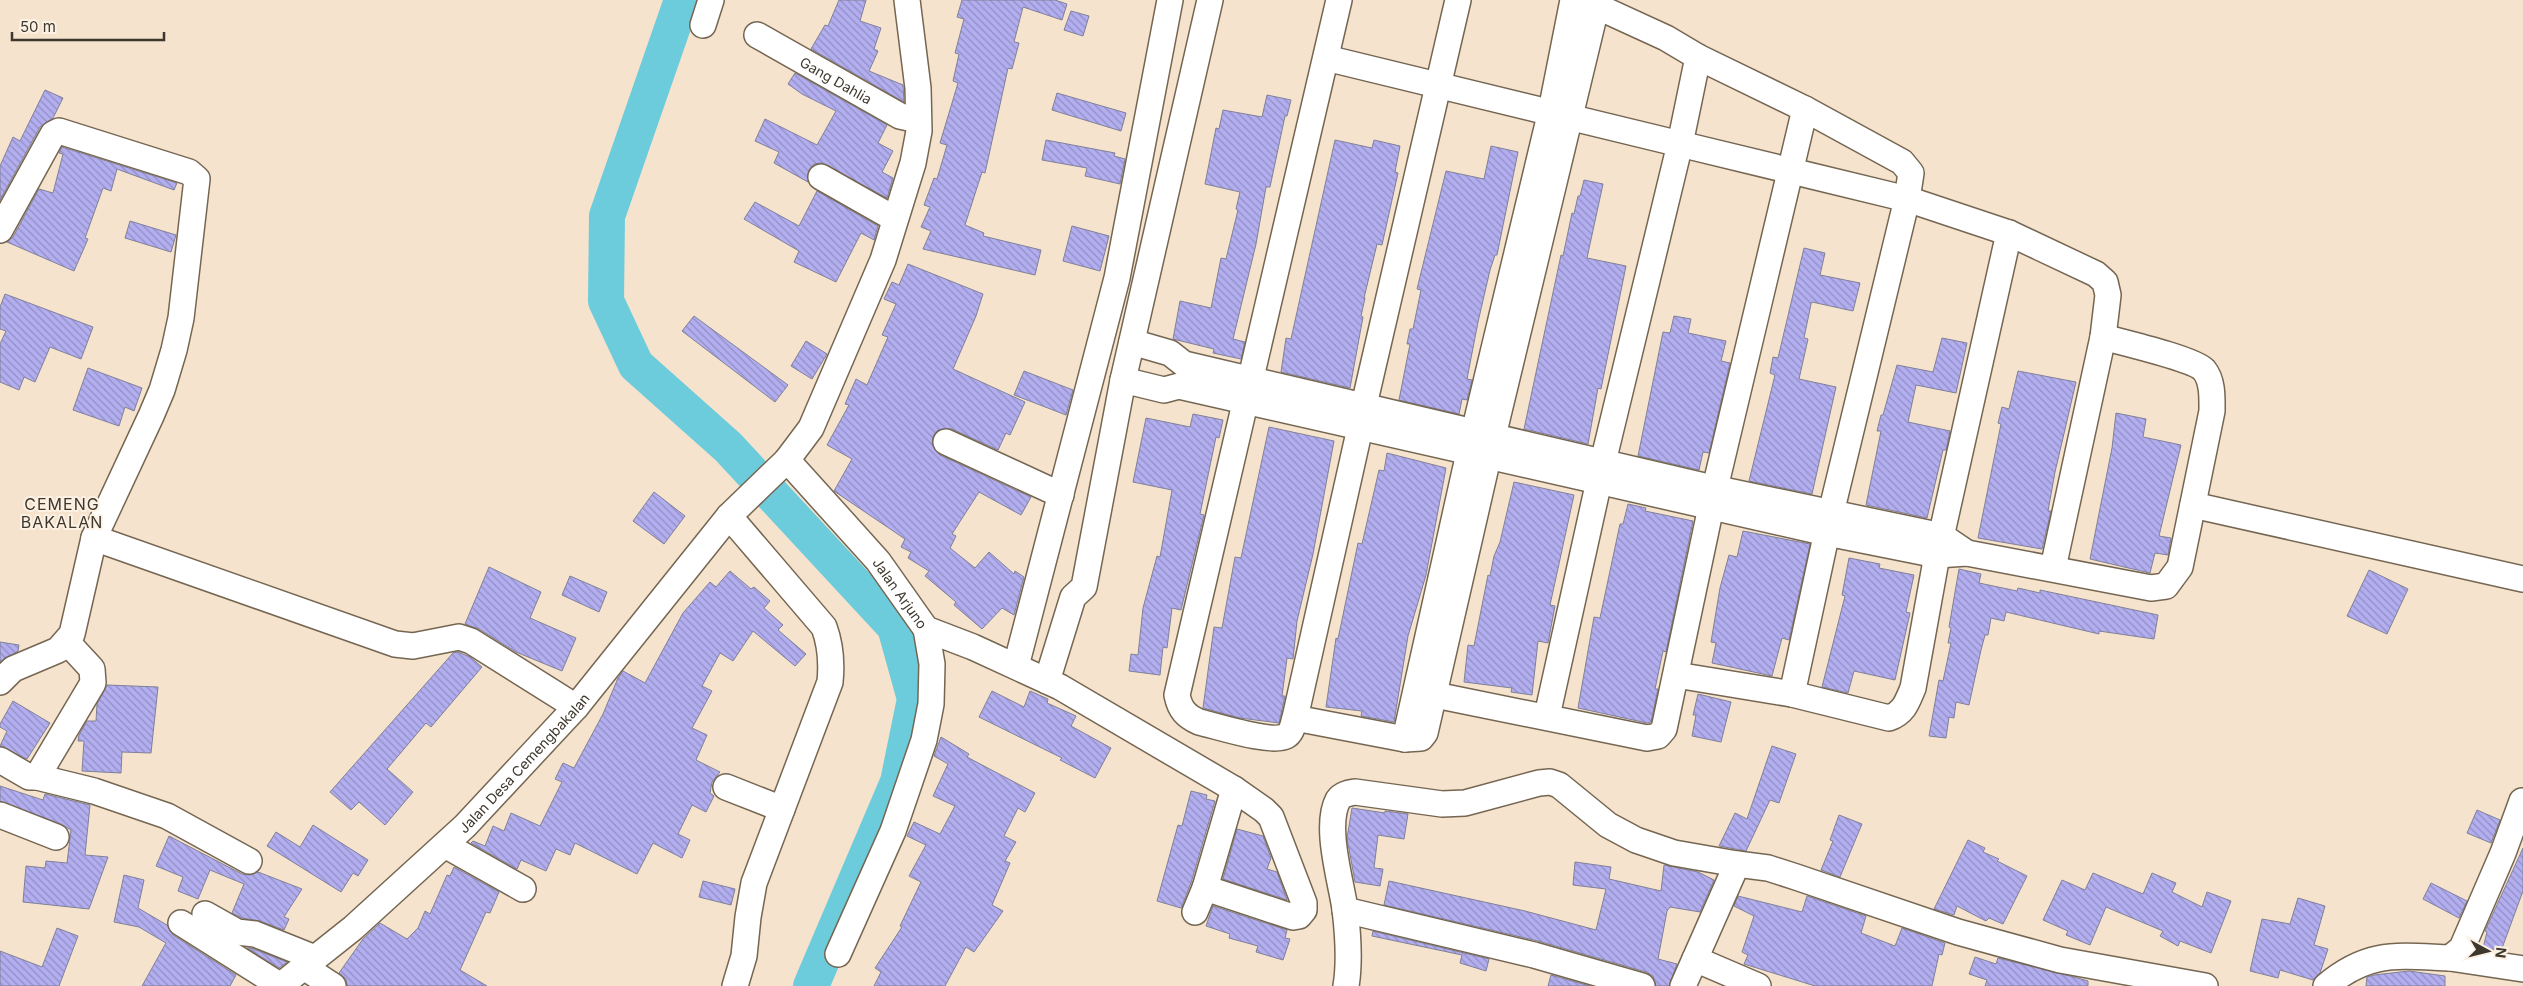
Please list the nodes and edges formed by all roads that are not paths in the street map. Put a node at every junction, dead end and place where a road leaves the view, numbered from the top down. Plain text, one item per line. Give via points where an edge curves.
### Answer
1 (711, 0) edge
2 (907, 0) edge
3 (1170, 0) edge
4 (1210, 0) edge
5 (1339, 0) edge
6 (1458, 0) edge
7 (1584, 3) edge
8 (703, 24) dead end
9 (757, 35) dead end
10 (1698, 57) junction
11 (1326, 58) junction
12 (1438, 85) junction
13 (1805, 108) junction
14 (1560, 114) junction
15 (918, 120) junction
16 (1680, 144) junction
17 (1790, 170) junction
18 (821, 177) dead end
19 (1907, 199) junction
20 (895, 219) junction
21 (0, 230) edge
22 (2009, 233) junction
23 (2103, 337) junction
24 (1132, 342) junction
25 (1182, 375) junction
26 (1123, 380) junction
27 (1247, 391) junction
28 (1362, 416) junction
29 (946, 442) dead end
30 (1481, 444) junction
31 (783, 464) junction
32 (1601, 472) junction
33 (1061, 495) junction
34 (1714, 497) junction
35 (2193, 505) junction
36 (732, 512) junction
37 (1829, 523) junction
38 (94, 538) junction
39 (1940, 545) junction
40 (2053, 568) junction
41 (2523, 578) edge
42 (926, 629) junction
43 (67, 642) junction
44 (1016, 666) junction
45 (1676, 675) junction
46 (0, 682) edge
47 (1054, 684) junction
48 (1792, 694) junction
49 (1435, 695) junction
50 (576, 707) junction
51 (1547, 716) junction
52 (1295, 718) junction
53 (1405, 739) junction
54 (0, 760) edge
55 (37, 777) junction
56 (726, 787) dead end
57 (1234, 789) junction
58 (2522, 801) dead end
59 (782, 809) junction
60 (0, 815) edge
61 (56, 837) dead end
62 (445, 844) junction
63 (2513, 856) edge
64 (249, 861) dead end
65 (1737, 864) junction
66 (1205, 888) junction
67 (523, 889) dead end
68 (1345, 910) junction
69 (1195, 912) dead end
70 (205, 914) dead end
71 (181, 923) dead end
72 (838, 954) dead end
73 (1695, 958) junction
74 (2450, 958) junction
75 (309, 963) junction
76 (2523, 969) edge
77 (281, 986) edge
78 (333, 986) edge
79 (735, 986) edge
80 (1346, 986) edge
81 (1642, 986) edge
82 (1683, 986) edge
83 (1758, 986) edge
84 (2205, 986) edge
85 (2326, 986) edge

1 - 8 street
2 - 15 street, Jalan Desa Cemengbakalan via 916,65
3 - 33 street via 1117,278
4 - 24 street
5 - 11 street
6 - 12 street
7 - 10 street via 1666,38
7 - 14 street
9 - 15 street, Gang Dahlia via 900,116
10 - 13 street
10 - 16 street
11 - 12 street
11 - 27 street
12 - 14 street
12 - 28 street
13 - 17 street
13 - 19 street via 1902,162 1911,172
14 - 16 street
14 - 30 street
15 - 20 street, Jalan Desa Cemengbakalan via 913,163
16 - 17 street
16 - 32 street
17 - 19 street
17 - 34 street
18 - 20 street
19 - 22 street
19 - 37 street
20 - 31 street, Jalan Desa Cemengbakalan via 883,260 811,428
21 - 38 street via 52,134 59,131 189,172 198,179 181,318 171,358 151,416
22 - 23 street via 2096,274 2105,282 2108,295
22 - 39 street
23 - 35 street via 2192,361 2205,371 2212,390 2212,411
23 - 40 street
24 - 25 street via 1170,352
24 - 26 street
25 - 26 street via 1164,390
25 - 27 street
26 - 47 street via 1084,587 1073,597
27 - 28 street
27 - 52 street via 1177,695 1180,707 1199,722 1269,738 1285,736
28 - 30 street
28 - 52 street
29 - 33 street
30 - 32 street
30 - 49 street
30 - 53 street
31 - 36 street, Jalan Desa Cemengbakalan
31 - 42 street, Jalan Arjuno via 878,561
32 - 34 street
32 - 51 street
33 - 44 street
34 - 37 street
34 - 45 street
35 - 40 street via 2180,567 2166,586 2151,588
35 - 41 street
36 - 50 street, Jalan Desa Cemengbakalan
36 - 59 street via 824,627 829,642 832,661 830,682
37 - 39 street
37 - 48 street
38 - 43 street via 76,622
38 - 50 street via 395,644 412,646 459,637 471,641
39 - 40 street
39 - 48 street via 1913,688 1899,714 1889,718
42 - 44 street, Jalan Arjuno
42 - 72 street via 932,664 931,704 924,740 893,831
43 - 46 street via 58,650 13,669
43 - 55 street via 92,669 93,683
44 - 47 street, Jalan Arjuno
45 - 48 street
45 - 51 street via 1664,729 1658,736 1647,738
47 - 57 street, Jalan Arjuno
49 - 51 street
49 - 53 street via 1426,734 1422,738
50 - 62 street, Jalan Desa Cemengbakalan via 466,826
52 - 53 street
54 - 55 street via 29,777
55 - 64 street via 94,791 167,816
56 - 59 street
57 - 66 street
57 - 66 street, Jalan Arjuno via 1271,817 1304,910 1294,917
58 - 63 street
59 - 79 street via 754,883 744,956
60 - 61 street
62 - 67 street
62 - 75 street, Jalan Desa Cemengbakalan via 353,928
63 - 74 street via 2462,948
65 - 68 street via 1674,853 1636,840 1608,825 1568,791 1550,782 1465,803 1442,804 1346,793 1339,798 1335,811 1336,863
65 - 73 street
65 - 84 street via 1768,868 1958,932 2068,962
66 - 69 street
68 - 80 street
68 - 81 street via 1534,955
70 - 75 street via 237,932 256,934
71 - 77 street
73 - 82 street
73 - 83 street
74 - 76 street
74 - 85 street via 2380,957 2364,961
75 - 77 street, Jalan Desa Cemengbakalan
75 - 78 street

